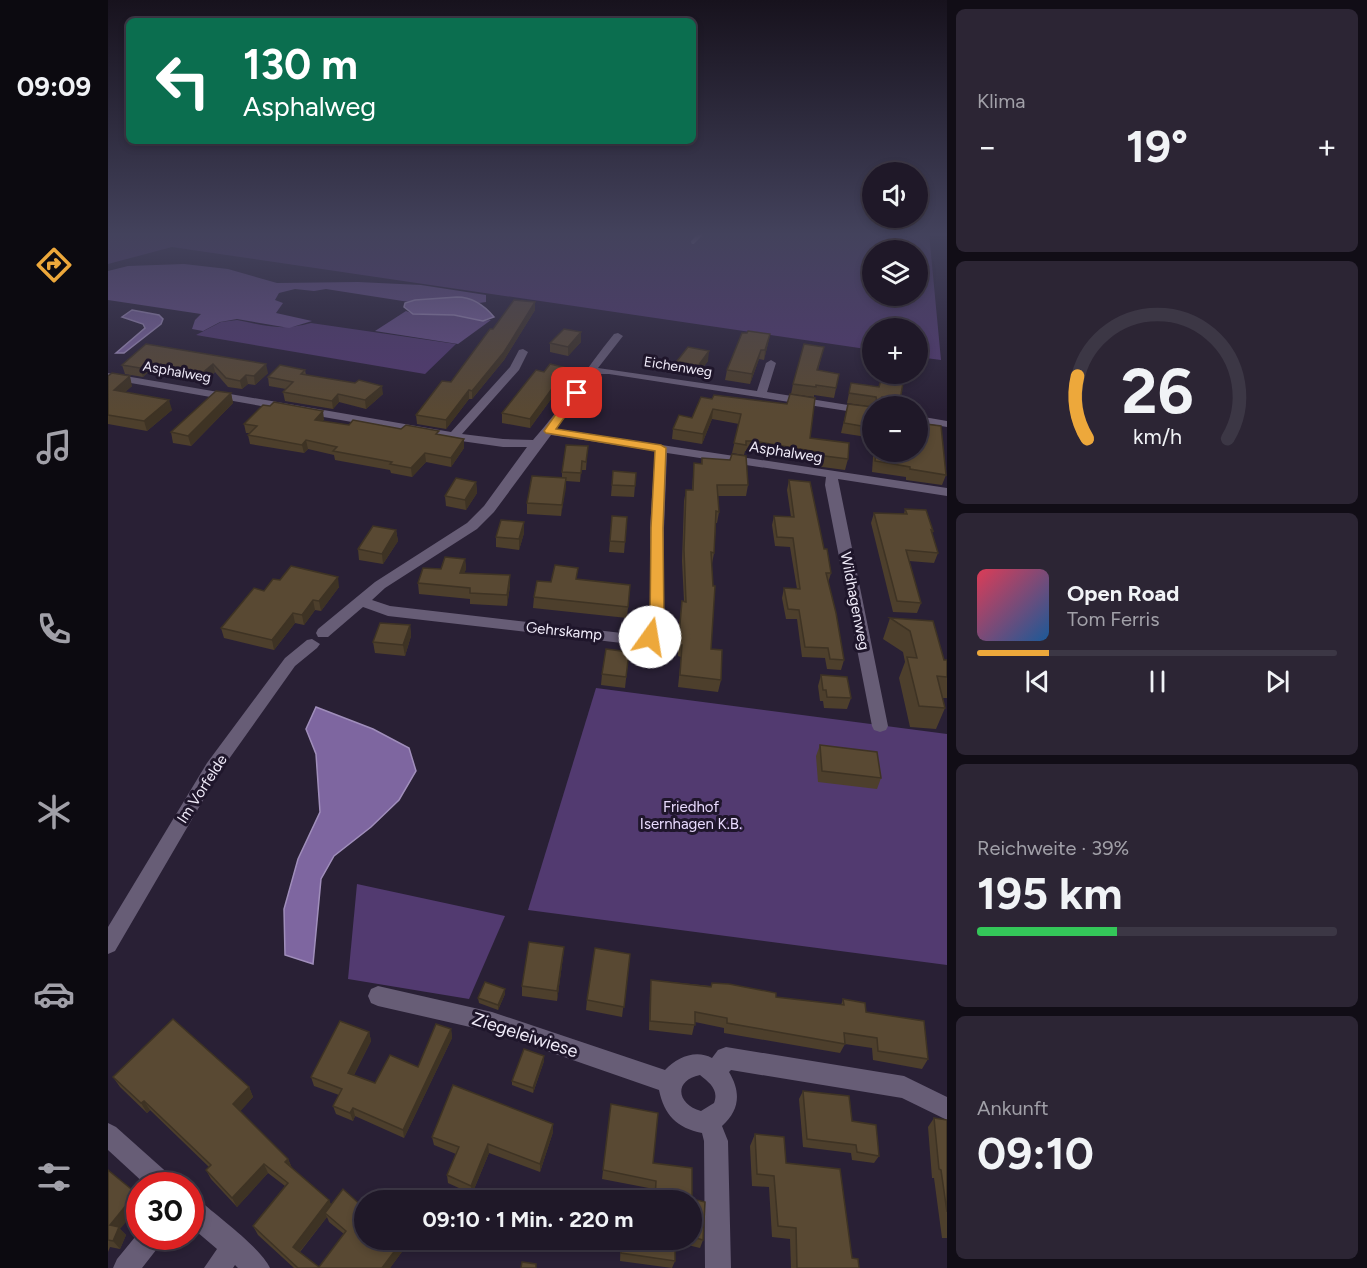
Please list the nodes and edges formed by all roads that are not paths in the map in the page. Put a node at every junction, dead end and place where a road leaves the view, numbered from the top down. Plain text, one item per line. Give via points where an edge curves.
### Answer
1 (618, 336) dead end
2 (523, 352) dead end
3 (771, 363) dead end
4 (591, 371) junction
5 (108, 376) edge
6 (761, 395) junction
7 (862, 410) edge
8 (928, 421) edge
9 (947, 424) edge
10 (549, 431) junction
11 (454, 436) junction
12 (536, 444) junction
13 (661, 448) junction
14 (832, 476) junction
15 (947, 492) edge
16 (361, 601) junction
17 (880, 726) dead end
18 (108, 945) edge
19 (378, 996) dead end
20 (716, 1071) junction
21 (670, 1083) junction
22 (947, 1109) edge
23 (709, 1121) junction
24 (108, 1135) edge
25 (149, 1172) edge
26 (204, 1221) edge
27 (234, 1247) junction
28 (140, 1250) edge
29 (126, 1268) edge
30 (217, 1268) edge
31 (257, 1268) edge
32 (718, 1268) edge

1 - 4 street
2 - 11 street via 515,368
3 - 6 street
4 - 6 street, Eichenweg
4 - 10 street
5 - 11 street, Asphalweg
6 - 7 street, Eichenweg
8 - 9 street
10 - 12 street, Im Vorfelde
10 - 13 street, Asphalweg
11 - 12 street, Asphalweg
12 - 16 street, Im Vorfelde via 472,526 398,572
13 - 14 street, Asphalweg
13 - 16 street, Gehrskamp via 657,629 650,637 639,640 388,611
14 - 15 street, Asphalweg
14 - 17 street, Wildhagenweg
16 - 18 street, Im Vorfelde via 290,662 213,768
19 - 21 street, Ziegeleiwiese via 492,1022
20 - 21 street via 702,1064 686,1065 675,1072
20 - 22 street via 726,1059 869,1081 904,1087
20 - 23 street via 726,1086 727,1099 722,1113
21 - 23 street via 671,1100 680,1113 691,1120
23 - 32 street via 716,1141
24 - 25 street
26 - 27 street
27 - 30 street
27 - 31 street
28 - 29 street

